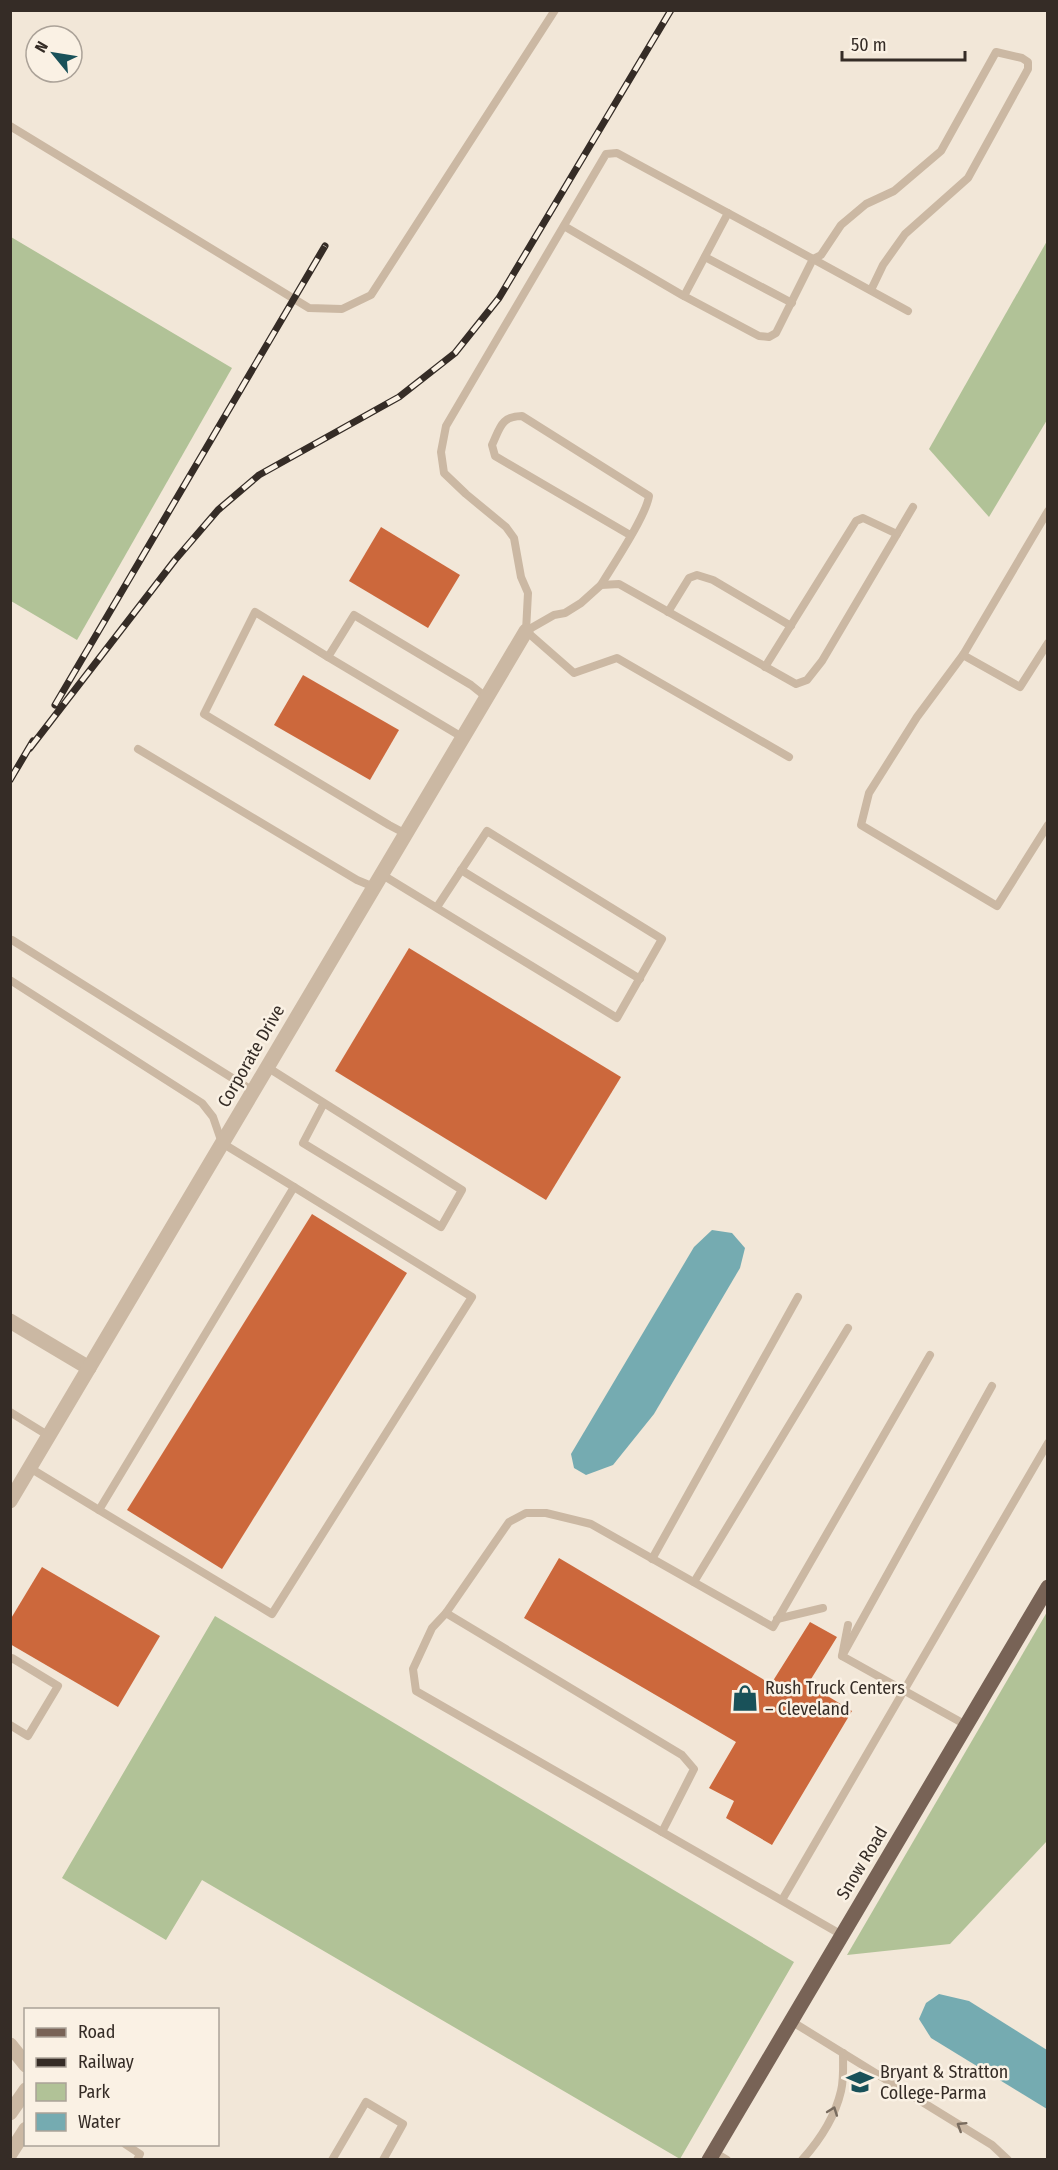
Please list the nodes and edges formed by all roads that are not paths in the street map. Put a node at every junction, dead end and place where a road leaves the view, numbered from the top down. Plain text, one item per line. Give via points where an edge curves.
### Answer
1 (555, 10) edge
2 (10, 126) edge
3 (728, 213) junction
4 (564, 226) junction
5 (705, 257) junction
6 (813, 259) junction
7 (871, 290) junction
8 (684, 296) junction
9 (792, 303) junction
10 (908, 310) dead end
11 (913, 507) dead end
12 (1047, 511) edge
13 (897, 534) junction
14 (630, 535) junction
15 (601, 585) junction
16 (668, 612) junction
17 (791, 626) junction
18 (526, 631) junction
19 (1047, 644) edge
20 (963, 655) junction
21 (328, 657) junction
22 (765, 667) junction
23 (486, 697) junction
24 (462, 737) junction
25 (138, 749) dead end
26 (789, 757) dead end
27 (1047, 825) edge
28 (406, 834) junction
29 (461, 870) junction
30 (377, 880) junction
31 (437, 907) junction
32 (12, 940) edge
33 (640, 979) junction
34 (10, 980) edge
35 (267, 1067) junction
36 (253, 1091) junction
37 (324, 1103) junction
38 (222, 1143) junction
39 (294, 1187) junction
40 (798, 1297) dead end
41 (10, 1321) edge
42 (848, 1328) dead end
43 (930, 1355) dead end
44 (89, 1368) junction
45 (992, 1386) dead end
46 (10, 1412) edge
47 (49, 1436) junction
48 (1047, 1443) edge
49 (30, 1468) junction
50 (10, 1501) edge
51 (99, 1510) junction
52 (652, 1558) junction
53 (694, 1582) junction
54 (1047, 1587) edge
55 (823, 1608) dead end
56 (446, 1613) junction
57 (777, 1618) junction
58 (848, 1625) dead end
59 (842, 1656) junction
60 (10, 1660) edge
61 (905, 1690) junction
62 (10, 1725) edge
63 (966, 1725) junction
64 (662, 1832) junction
65 (782, 1900) junction
66 (842, 1935) junction
67 (791, 2021) junction
68 (10, 2045) edge
69 (843, 2053) junction
70 (24, 2062) edge
71 (24, 2093) edge
72 (10, 2113) edge
73 (24, 2132) edge
74 (127, 2146) edge
75 (10, 2154) edge
76 (717, 2157) edge
77 (137, 2160) edge
78 (332, 2160) edge
79 (383, 2160) edge
80 (802, 2160) edge
81 (1008, 2160) edge

1 - 2 lane via 371,295 342,309 309,308
3 - 4 lane via 617,153 606,154
3 - 5 lane
3 - 6 lane
4 - 8 lane
4 - 18 lane via 446,426 441,452 444,473 514,538 528,593
5 - 8 lane
5 - 9 lane
6 - 7 lane
6 - 7 lane via 821,255 841,225 866,204 894,191 941,151 996,52 1028,62 1028,69 968,178 905,234
6 - 9 lane
7 - 10 lane
8 - 9 lane via 759,336 769,337 776,333
11 - 13 lane
12 - 20 lane
13 - 17 lane via 863,518 856,521
13 - 22 lane via 807,680 795,684
14 - 14 lane via 648,505 649,496 522,416 511,416 502,424 492,445 495,456
14 - 15 lane
15 - 16 lane via 619,584
15 - 18 lane via 566,614 555,615
16 - 17 lane via 689,578 697,575 713,580
16 - 22 lane
17 - 22 lane
18 - 23 street, Corporate Drive
18 - 26 lane via 574,673 617,658
19 - 20 lane via 1020,687
20 - 27 lane via 868,793 861,825 997,906
21 - 23 lane via 354,615
21 - 24 lane
21 - 28 lane via 255,612 204,714
23 - 24 street, Corporate Drive
24 - 28 street, Corporate Drive
25 - 30 lane via 357,880
28 - 30 street, Corporate Drive
29 - 31 lane
29 - 33 lane
29 - 33 lane via 487,831 662,939
30 - 31 lane
30 - 35 street, Corporate Drive
31 - 33 lane via 617,1018
32 - 36 lane
34 - 38 lane via 202,1103 213,1117
35 - 36 street, Corporate Drive
35 - 37 lane
36 - 38 street, Corporate Drive
37 - 37 lane via 462,1190 441,1227 303,1143
38 - 39 lane
38 - 44 street, Corporate Drive
39 - 51 lane
39 - 51 lane via 472,1298 272,1614
40 - 52 lane
41 - 44 street
42 - 53 lane
43 - 57 lane
44 - 47 street, Corporate Drive
45 - 59 lane
46 - 47 lane
47 - 49 street, Corporate Drive
48 - 61 lane
49 - 50 street, Corporate Drive
49 - 51 lane
52 - 53 lane
52 - 56 lane via 591,1524 546,1513 526,1513 509,1522
53 - 57 lane via 772,1627
54 - 63 main road, Snow Road
55 - 57 lane
56 - 64 lane via 682,1755 694,1769
56 - 64 lane via 432,1628 413,1669 416,1691
58 - 59 lane
59 - 61 lane
60 - 62 lane via 58,1686 28,1736
61 - 63 lane
61 - 65 lane
63 - 66 main road, Snow Road
64 - 65 lane
65 - 66 lane
66 - 67 main road, Snow Road
67 - 69 lane
67 - 76 main road, Snow Road
68 - 70 street
80 -> 69 lane via 818,2143 830,2121 841,2091
81 -> 69 lane via 992,2145
71 - 72 street
73 - 75 street
74 - 77 lane via 140,2154
78 - 79 lane via 366,2102 403,2124

